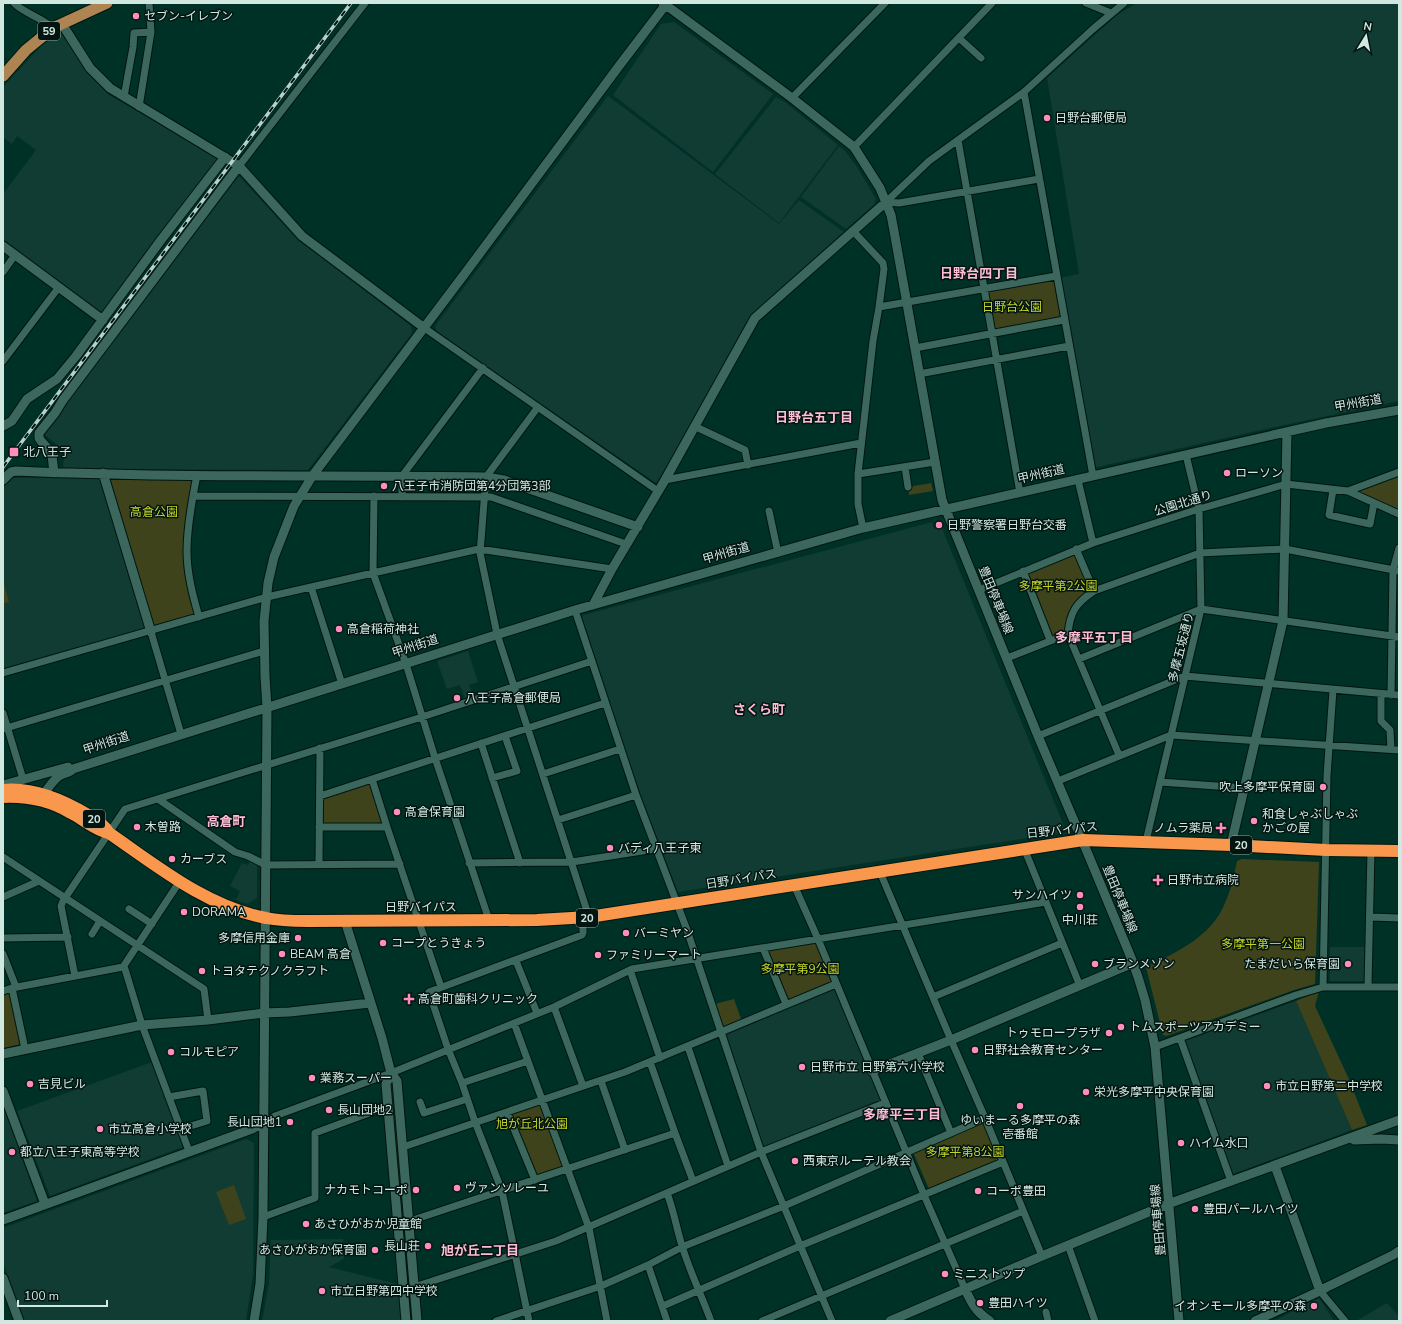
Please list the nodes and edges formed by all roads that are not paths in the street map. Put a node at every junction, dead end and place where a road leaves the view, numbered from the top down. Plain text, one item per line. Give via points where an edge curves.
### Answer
1 (14, 3) edge
2 (107, 3) edge
3 (148, 3) edge
4 (365, 3) edge
5 (885, 3) edge
6 (992, 3) edge
7 (1086, 3) edge
8 (1124, 3) edge
9 (665, 4) edge
10 (1111, 13) junction
11 (58, 26) junction
12 (151, 32) junction
13 (959, 38) junction
14 (981, 58) dead end
15 (3, 76) edge
16 (1024, 92) junction
17 (124, 97) junction
18 (792, 98) junction
19 (139, 107) junction
20 (958, 140) junction
21 (854, 147) junction
22 (226, 157) junction
23 (239, 166) junction
24 (1039, 179) junction
25 (967, 192) junction
26 (886, 202) junction
27 (853, 231) junction
28 (3, 246) edge
29 (16, 255) junction
30 (3, 272) edge
31 (1056, 276) junction
32 (59, 287) junction
33 (984, 289) junction
34 (907, 303) junction
35 (879, 307) junction
36 (103, 320) junction
37 (1064, 320) junction
38 (423, 328) junction
39 (992, 333) junction
40 (1069, 346) junction
41 (915, 348) junction
42 (997, 360) junction
43 (3, 361) edge
44 (483, 368) junction
45 (919, 374) junction
46 (538, 407) junction
47 (1399, 410) edge
48 (4, 424) edge
49 (694, 426) junction
50 (1287, 432) junction
51 (861, 443) junction
52 (1186, 455) junction
53 (935, 462) junction
54 (748, 464) junction
55 (905, 467) junction
56 (1399, 472) edge
57 (54, 473) junction
58 (103, 473) junction
59 (858, 474) junction
60 (197, 475) junction
61 (313, 475) junction
62 (402, 476) junction
63 (1093, 476) junction
64 (486, 477) junction
65 (3, 480) edge
66 (665, 480) junction
67 (1078, 480) junction
68 (1286, 484) junction
69 (908, 486) dead end
70 (1333, 490) junction
71 (658, 491) junction
72 (1348, 492) junction
73 (1020, 493) junction
74 (193, 496) junction
75 (374, 496) junction
76 (300, 497) junction
77 (402, 497) junction
78 (484, 497) junction
79 (1374, 503) junction
80 (1199, 509) junction
81 (946, 510) junction
82 (769, 511) dead end
83 (1399, 514) edge
84 (638, 527) junction
85 (863, 528) junction
86 (1093, 543) junction
87 (626, 544) junction
88 (1399, 548) edge
89 (479, 549) junction
90 (1285, 549) junction
91 (1076, 550) junction
92 (778, 553) junction
93 (1200, 553) junction
94 (612, 569) junction
95 (1023, 571) junction
96 (1396, 571) edge
97 (373, 574) junction
98 (311, 587) junction
99 (979, 590) junction
100 (1094, 591) junction
101 (267, 597) junction
102 (594, 605) junction
103 (1201, 609) junction
104 (575, 610) junction
105 (199, 618) junction
106 (1283, 621) junction
107 (151, 632) junction
108 (497, 634) junction
109 (1068, 634) junction
110 (1395, 637) edge
111 (1050, 640) junction
112 (264, 651) junction
113 (1007, 658) junction
114 (1079, 659) junction
115 (592, 661) junction
116 (406, 664) junction
117 (3, 673) edge
118 (1185, 676) junction
119 (166, 681) junction
120 (342, 684) junction
121 (1269, 684) junction
122 (514, 687) junction
123 (1333, 690) junction
124 (1381, 694) junction
125 (1395, 695) edge
126 (605, 703) junction
127 (267, 708) junction
128 (1100, 711) junction
129 (3, 714) edge
130 (422, 717) junction
131 (528, 728) junction
132 (5, 729) edge
133 (181, 734) junction
134 (1171, 735) junction
135 (505, 736) junction
136 (1038, 736) junction
137 (1256, 740) junction
138 (481, 743) junction
139 (1328, 745) junction
140 (320, 748) junction
141 (620, 749) junction
142 (1391, 749) junction
143 (1399, 750) edge
144 (1119, 755) junction
145 (435, 758) junction
146 (266, 765) junction
147 (73, 769) junction
148 (543, 774) junction
149 (492, 778) junction
150 (24, 779) junction
151 (372, 779) junction
152 (1058, 781) junction
153 (1160, 782) junction
154 (3, 784) edge
155 (1245, 788) junction
156 (3, 790) edge
157 (636, 795) junction
158 (320, 796) junction
159 (3, 797) edge
160 (43, 798) junction
161 (158, 799) junction
162 (558, 820) junction
163 (319, 827) junction
164 (387, 827) junction
165 (109, 833) junction
166 (1083, 840) junction
167 (1146, 841) junction
168 (1231, 845) junction
169 (1024, 848) junction
170 (656, 849) junction
171 (1326, 850) junction
172 (1371, 850) junction
173 (1399, 851) edge
174 (3, 857) edge
175 (572, 862) junction
176 (469, 863) junction
177 (520, 863) junction
178 (319, 864) junction
179 (400, 864) junction
180 (266, 865) junction
181 (880, 872) junction
182 (40, 881) junction
183 (180, 881) junction
184 (794, 885) junction
185 (3, 898) edge
186 (65, 898) junction
187 (1046, 902) junction
188 (678, 904) junction
189 (129, 909) dead end
190 (1370, 917) junction
191 (266, 918) junction
192 (586, 918) junction
193 (1399, 918) edge
194 (489, 920) junction
195 (100, 921) junction
196 (345, 921) junction
197 (418, 921) junction
198 (152, 924) junction
199 (903, 926) junction
200 (92, 934) dead end
201 (68, 937) junction
202 (3, 938) edge
203 (818, 939) junction
204 (1062, 943) junction
205 (138, 945) junction
206 (763, 948) junction
207 (3, 954) edge
208 (696, 958) junction
209 (516, 960) junction
210 (1133, 963) junction
211 (123, 967) junction
212 (630, 970) junction
213 (75, 976) junction
214 (836, 984) junction
215 (1080, 986) junction
216 (1368, 986) junction
217 (14, 987) junction
218 (441, 987) junction
219 (1324, 987) junction
220 (1399, 987) edge
221 (3, 991) edge
222 (933, 997) junction
223 (370, 1003) junction
224 (786, 1004) junction
225 (554, 1007) junction
226 (264, 1013) junction
227 (537, 1013) junction
228 (208, 1020) junction
229 (514, 1023) junction
230 (142, 1025) junction
231 (721, 1032) junction
232 (1180, 1038) junction
233 (951, 1040) junction
234 (688, 1047) junction
235 (1155, 1047) junction
236 (24, 1049) junction
237 (448, 1049) junction
238 (918, 1053) junction
239 (3, 1054) edge
240 (660, 1058) junction
241 (528, 1061) junction
242 (650, 1062) junction
243 (872, 1071) junction
244 (391, 1073) junction
245 (601, 1081) junction
246 (462, 1083) junction
247 (583, 1086) junction
248 (3, 1092) edge
249 (169, 1097) junction
250 (467, 1099) junction
251 (542, 1100) junction
252 (420, 1102) dead end
253 (886, 1103) junction
254 (388, 1106) junction
255 (507, 1112) junction
256 (985, 1118) junction
257 (1399, 1120) edge
258 (475, 1122) junction
259 (263, 1123) junction
260 (1380, 1127) junction
261 (181, 1129) junction
262 (675, 1133) junction
263 (951, 1133) junction
264 (1381, 1139) junction
265 (1347, 1140) junction
266 (1399, 1140) edge
267 (403, 1147) junction
268 (625, 1150) junction
269 (189, 1151) junction
270 (761, 1152) junction
271 (906, 1152) junction
272 (1003, 1162) junction
273 (728, 1166) junction
274 (1275, 1166) junction
275 (567, 1169) junction
276 (535, 1180) junction
277 (693, 1181) junction
278 (1231, 1181) junction
279 (502, 1191) junction
280 (667, 1193) junction
281 (924, 1195) junction
282 (45, 1204) junction
283 (1168, 1204) junction
284 (784, 1206) junction
285 (1023, 1211) junction
286 (263, 1217) junction
287 (3, 1220) edge
288 (408, 1222) junction
289 (398, 1225) junction
290 (589, 1228) junction
291 (946, 1244) junction
292 (1068, 1245) junction
293 (800, 1246) junction
294 (682, 1247) junction
295 (1399, 1251) edge
296 (515, 1254) junction
297 (1042, 1256) junction
298 (648, 1265) junction
299 (3, 1278) edge
300 (601, 1286) junction
301 (414, 1287) junction
302 (965, 1289) junction
303 (698, 1290) junction
304 (1320, 1291) junction
305 (822, 1296) junction
306 (7, 1299) edge
307 (663, 1306) junction
308 (527, 1311) junction
309 (1046, 1312) dead end
310 (906, 1318) edge
311 (19, 1321) edge
312 (254, 1321) edge
313 (406, 1321) edge
314 (417, 1321) edge
315 (496, 1321) edge
316 (529, 1321) edge
317 (607, 1321) edge
318 (667, 1321) edge
319 (711, 1321) edge
320 (762, 1321) edge
321 (832, 1321) edge
322 (890, 1321) edge
323 (990, 1321) edge
324 (1048, 1321) edge
325 (1095, 1321) edge
326 (1179, 1321) edge
327 (1255, 1321) edge
328 (1345, 1321) edge

1 - 11 street via 20,9
2 - 11 main road, 59
3 - 12 street
4 - 23 street
5 - 18 street
6 - 13 street
7 - 10 street
8 - 10 street
9 - 18 street, 豊田停車場線
9 - 38 street
10 - 16 street
11 - 15 main road, 59 via 26,50
11 - 17 street via 90,68 110,88
12 - 17 street via 134,33 134,47
12 - 19 street
13 - 14 street
13 - 21 street
16 - 20 street
16 - 24 street
17 - 19 street
18 - 21 street, 豊田停車場線
19 - 22 street
20 - 25 street
20 - 26 street via 929,162
21 - 26 street, 豊田停車場線
22 - 23 street
22 - 36 street
23 - 38 street via 302,236
23 - 57 street via 40,433 41,442 52,455
24 - 25 street
24 - 31 street
25 - 26 street via 899,203
25 - 33 street
26 - 27 street
26 - 34 street, 豊田停車場線
27 - 35 street via 883,263
27 - 49 street via 755,318
28 - 29 street
29 - 30 street
29 - 32 street
31 - 33 street
31 - 37 street
32 - 36 street
32 - 43 street
33 - 34 street
33 - 39 street
34 - 35 street
34 - 41 street, 豊田停車場線
35 - 51 street
36 - 48 street via 57,379 27,399 12,420
37 - 39 street
37 - 40 street
38 - 44 street
38 - 61 street
39 - 41 street
39 - 42 street
40 - 42 street
40 - 63 street
41 - 45 street, 豊田停車場線
42 - 45 street
42 - 73 street
44 - 46 street
44 - 62 street
45 - 53 street, 豊田停車場線
46 - 64 street
46 - 71 street
47 - 50 street, 甲州街道
49 - 54 street via 745,450
49 - 66 street
50 - 52 street, 甲州街道
50 - 68 street
51 - 54 street
51 - 59 street
52 - 63 street, 甲州街道
52 - 80 street, 多摩五坂通り
53 - 55 street
53 - 81 street, 豊田停車場線 via 940,494
54 - 66 street
55 - 59 street
55 - 69 street
56 - 72 street
57 - 58 street
57 - 65 street via 11,472
58 - 60 street
58 - 107 street
59 - 85 street via 858,504
60 - 61 street
60 - 74 street
61 - 62 street
61 - 76 street
62 - 64 street
62 - 77 street
63 - 67 street, 甲州街道
64 - 78 street
64 - 84 street via 511,483
66 - 71 street
67 - 73 street, 甲州街道
67 - 86 street
68 - 70 street, 公園北通り
68 - 80 street, 公園北通り
68 - 90 street
70 - 72 street, 公園北通り
70 - 79 street via 1329,516 1370,524
71 - 84 street
72 - 79 street, 公園北通り
73 - 81 street, 甲州街道
74 - 76 street
74 - 105 street via 187,552 190,586
75 - 76 street
75 - 77 street
75 - 97 street
76 - 101 street via 286,523 274,557
77 - 78 street
78 - 87 street
78 - 89 street
79 - 83 street, 公園北通り
80 - 86 street, 公園北通り
80 - 93 street, 多摩五坂通り
81 - 85 street, 甲州街道
81 - 99 street, 豊田停車場線
82 - 92 street
84 - 87 street
85 - 92 street, 甲州街道
86 - 91 street, 公園北通り
87 - 94 street
88 - 96 street
89 - 94 street
89 - 97 street
89 - 108 street
90 - 93 street
90 - 96 street
90 - 106 street
91 - 95 street, 公園北通り
91 - 100 street
92 - 102 street, 甲州街道
93 - 100 street
93 - 103 street, 多摩五坂通り
94 - 102 street
95 - 99 street, 公園北通り
95 - 111 street
96 - 110 street
97 - 98 street
97 - 116 street
98 - 101 street
98 - 120 street
99 - 113 street, 豊田停車場線
100 - 109 street via 1074,608 1069,620
101 - 105 street
101 - 112 street
102 - 104 street, 甲州街道
103 - 106 street
103 - 114 street
103 - 118 street, 多摩五坂通り
104 - 108 street, 甲州街道
104 - 115 street
105 - 107 street
106 - 110 street
106 - 121 street
107 - 117 street
107 - 119 street
108 - 116 street, 甲州街道
108 - 122 street
109 - 111 street
109 - 114 street
110 - 125 street
111 - 113 street
112 - 119 street
112 - 127 street
113 - 136 street, 豊田停車場線
114 - 128 street
115 - 122 street
115 - 126 street
116 - 120 street, 甲州街道
116 - 130 street
118 - 121 street
118 - 128 street
118 - 134 street, 多摩五坂通り
119 - 132 street
119 - 133 street
120 - 127 street, 甲州街道
121 - 123 street
121 - 137 street
122 - 130 street
122 - 131 street
123 - 124 street
123 - 139 street
124 - 125 street
124 - 142 street via 1381,721 1390,730
126 - 131 street
126 - 141 street
127 - 133 street, 甲州街道
127 - 146 street
128 - 136 street
128 - 144 street
129 - 132 street
130 - 140 street
130 - 145 street
131 - 135 street
131 - 148 street
132 - 150 street
133 - 147 street, 甲州街道
134 - 137 street
134 - 144 street
134 - 153 street, 多摩五坂通り
135 - 138 street
135 - 149 street via 516,771
136 - 152 street, 豊田停車場線
137 - 139 street
137 - 155 street
138 - 145 street
138 - 149 street
139 - 142 street
139 - 171 street
140 - 146 street
140 - 158 street
141 - 148 street
141 - 157 street
142 - 143 street
144 - 152 street
145 - 151 street
145 - 176 street
146 - 161 street
146 - 180 street
147 - 150 street, 甲州街道 via 67,767
147 - 160 street, 甲州街道 via 55,779
148 - 162 street
149 - 177 street
150 - 154 street, 甲州街道
151 - 158 street
151 - 164 street
152 - 166 street, 豊田停車場線
153 - 155 street
153 - 167 street, 多摩五坂通り
155 - 168 street
156 - 160 highway, 日野バイパス / 20 via 24,791
157 - 162 street
157 - 170 street
158 - 163 street
159 - 160 highway, 20
160 - 165 highway, 日野バイパス / 20 via 56,799 82,811 106,826
161 - 165 street via 125,809
161 - 180 street via 235,852
162 - 175 street
163 - 164 street
163 - 178 street
164 - 179 street
165 - 183 highway, 日野バイパス / 20
165 - 186 street
166 - 167 highway, 日野バイパス / 20
166 - 169 highway, 日野バイパス / 20
166 - 210 street, 豊田停車場線
167 - 168 highway, 日野バイパス / 20
168 - 171 highway, 日野バイパス / 20
169 - 181 highway, 日野バイパス / 20
169 - 187 street
170 - 175 street
170 - 188 street
171 - 172 highway, 日野バイパス / 20
171 - 219 street
172 - 173 highway, 日野バイパス / 20
172 - 190 street
174 - 182 street
175 - 177 street
175 - 192 street
176 - 177 street
176 - 194 street
178 - 179 street
178 - 180 street
179 - 197 street
180 - 191 street
181 - 184 highway, 日野バイパス / 20
181 - 199 street
182 - 185 street
182 - 186 street
183 - 191 highway, 日野バイパス / 20 via 228,907
183 - 198 street
184 - 188 highway, 日野バイパス / 20
184 - 203 street
186 - 195 street
186 - 201 street via 61,906
187 - 199 street
187 - 204 street
188 - 192 highway, 日野バイパス / 20
188 - 208 street
189 - 198 street
190 - 193 street
190 - 216 street
191 - 196 highway, 日野バイパス / 20 via 285,921
191 - 226 street
192 - 194 highway, 日野バイパス / 20
192 - 209 street via 582,936
194 - 197 highway, 日野バイパス / 20
195 - 200 street
195 - 205 street
196 - 197 highway, 日野バイパス / 20
196 - 223 street
197 - 218 street
198 - 205 street
199 - 203 street
199 - 222 street
201 - 202 street
201 - 213 street
203 - 206 street
203 - 214 street
204 - 215 street
204 - 222 street
205 - 211 street
205 - 228 street via 204,989
206 - 208 street
206 - 224 street
207 - 217 street
208 - 212 street
208 - 231 street
209 - 218 street
209 - 227 street
210 - 215 street
210 - 235 street, 豊田停車場線 via 1145,1000
211 - 213 street
211 - 230 street
212 - 225 street
212 - 240 street
213 - 217 street
214 - 224 street
214 - 243 street
215 - 233 street
216 - 219 street
216 - 220 street
217 - 221 street
217 - 236 street
218 - 237 street via 429,992
219 - 232 street
222 - 233 street
223 - 226 street
223 - 244 street
224 - 231 street
225 - 227 street
225 - 247 street
226 - 228 street
226 - 259 street
227 - 229 street
228 - 230 street
229 - 237 street
229 - 241 street
230 - 236 street
230 - 249 street
231 - 234 street
231 - 270 street
232 - 235 street
232 - 278 street
233 - 238 street
233 - 256 street
234 - 240 street
234 - 273 street
235 - 283 street, 豊田停車場線
236 - 239 street
237 - 244 street
237 - 246 street
238 - 243 street
238 - 263 street
240 - 242 street
241 - 246 street
241 - 251 street
242 - 245 street
242 - 262 street
243 - 253 street
244 - 254 street via 386,1084
244 - 259 street via 275,1116
244 - 267 street via 397,1081
245 - 247 street
245 - 268 street
246 - 250 street
247 - 251 street
248 - 282 street
249 - 261 street
249 - 261 street via 202,1092 207,1121
250 - 252 street via 424,1113
250 - 258 street
251 - 255 street
251 - 275 street
253 - 270 street
253 - 271 street
254 - 286 street via 315,1133 315,1198
254 - 289 street
255 - 258 street
255 - 276 street
256 - 263 street
256 - 272 street
257 - 260 street
258 - 267 street
258 - 279 street
259 - 269 street
259 - 286 street
260 - 264 street
260 - 265 street
261 - 269 street
262 - 268 street
262 - 277 street
263 - 271 street
264 - 265 street
264 - 266 street
265 - 274 street
267 - 288 street
268 - 275 street
269 - 282 street
270 - 273 street
270 - 284 street
271 - 281 street
271 - 284 street
272 - 281 street
272 - 285 street
273 - 277 street
274 - 278 street
274 - 304 street
275 - 276 street
275 - 290 street
276 - 279 street
277 - 280 street
278 - 283 street
279 - 288 street
279 - 296 street
280 - 290 street
280 - 294 street
281 - 291 street
281 - 293 street
282 - 287 street
283 - 292 street
283 - 326 street, 豊田停車場線
284 - 293 street
284 - 294 street
285 - 291 street
285 - 297 street
286 - 312 street via 260,1289
288 - 289 street
288 - 301 street
289 - 313 street
290 - 296 street
290 - 300 street
291 - 302 street
291 - 305 street
292 - 297 street
292 - 325 street
293 - 303 street
293 - 305 street
294 - 298 street
294 - 303 street
295 - 304 street
296 - 301 street
296 - 308 street
297 - 302 street
298 - 300 street
298 - 307 street
299 - 306 street
300 - 308 street
300 - 317 street
301 - 314 street
302 - 310 street
302 - 323 street via 974,1307
303 - 307 street
303 - 319 street
304 - 327 street
304 - 328 street
305 - 320 street
305 - 321 street
306 - 311 street
307 - 318 street
308 - 315 street
308 - 316 street
309 - 324 street
310 - 322 street

